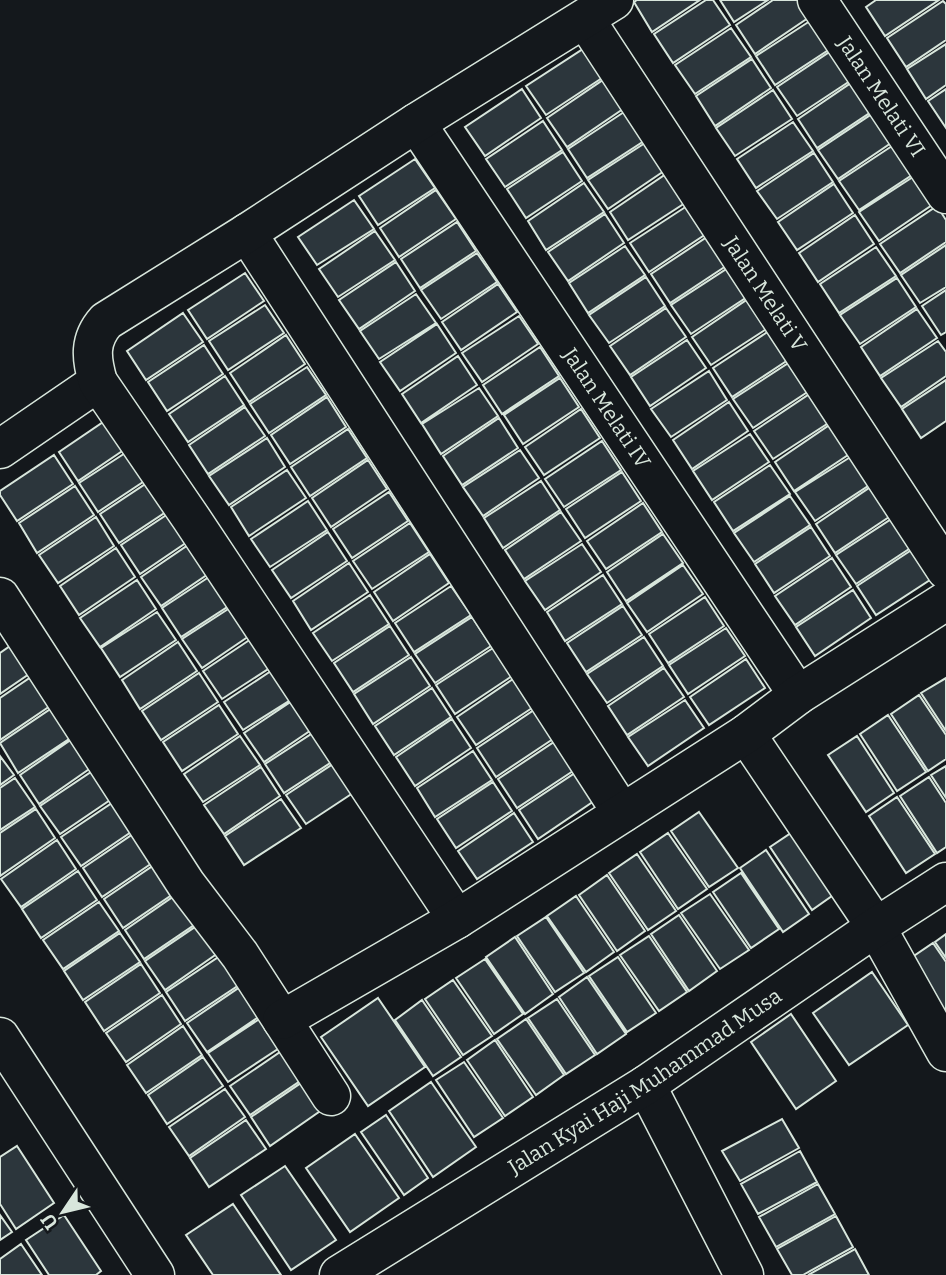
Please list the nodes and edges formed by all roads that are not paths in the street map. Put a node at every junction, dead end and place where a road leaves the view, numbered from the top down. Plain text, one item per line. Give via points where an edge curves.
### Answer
1 (817, 0) edge
2 (600, 10) edge
3 (416, 123) junction
4 (946, 194) edge
5 (247, 233) junction
6 (98, 382) junction
7 (0, 449) edge
8 (946, 569) edge
9 (0, 597) edge
10 (946, 601) edge
11 (799, 695) junction
12 (746, 734) junction
13 (622, 813) junction
14 (946, 882) edge
15 (457, 919) junction
16 (876, 927) junction
17 (282, 1020) junction
18 (0, 1037) edge
19 (946, 1052) edge
20 (646, 1085) junction
21 (331, 1096) dead end
22 (155, 1275) edge
23 (339, 1275) edge
24 (744, 1275) edge

1 - 4 street, Jalan Melati VI
2 - 3 street
2 - 8 street, Jalan Melati V
3 - 5 street
3 - 11 street, Jalan Melati IV
5 - 6 street via 106,321 93,344
5 - 13 street
6 - 7 street
6 - 15 street
9 - 17 street via 186,884
10 - 11 street
11 - 12 street
12 - 13 street
12 - 16 street
13 - 15 street
14 - 16 street, Jalan Kyai Haji Muhammad Musa
15 - 17 street
16 - 19 street
16 - 20 street, Jalan Kyai Haji Muhammad Musa
17 - 21 street
18 - 22 street
20 - 23 street, Jalan Kyai Haji Muhammad Musa
20 - 24 street

